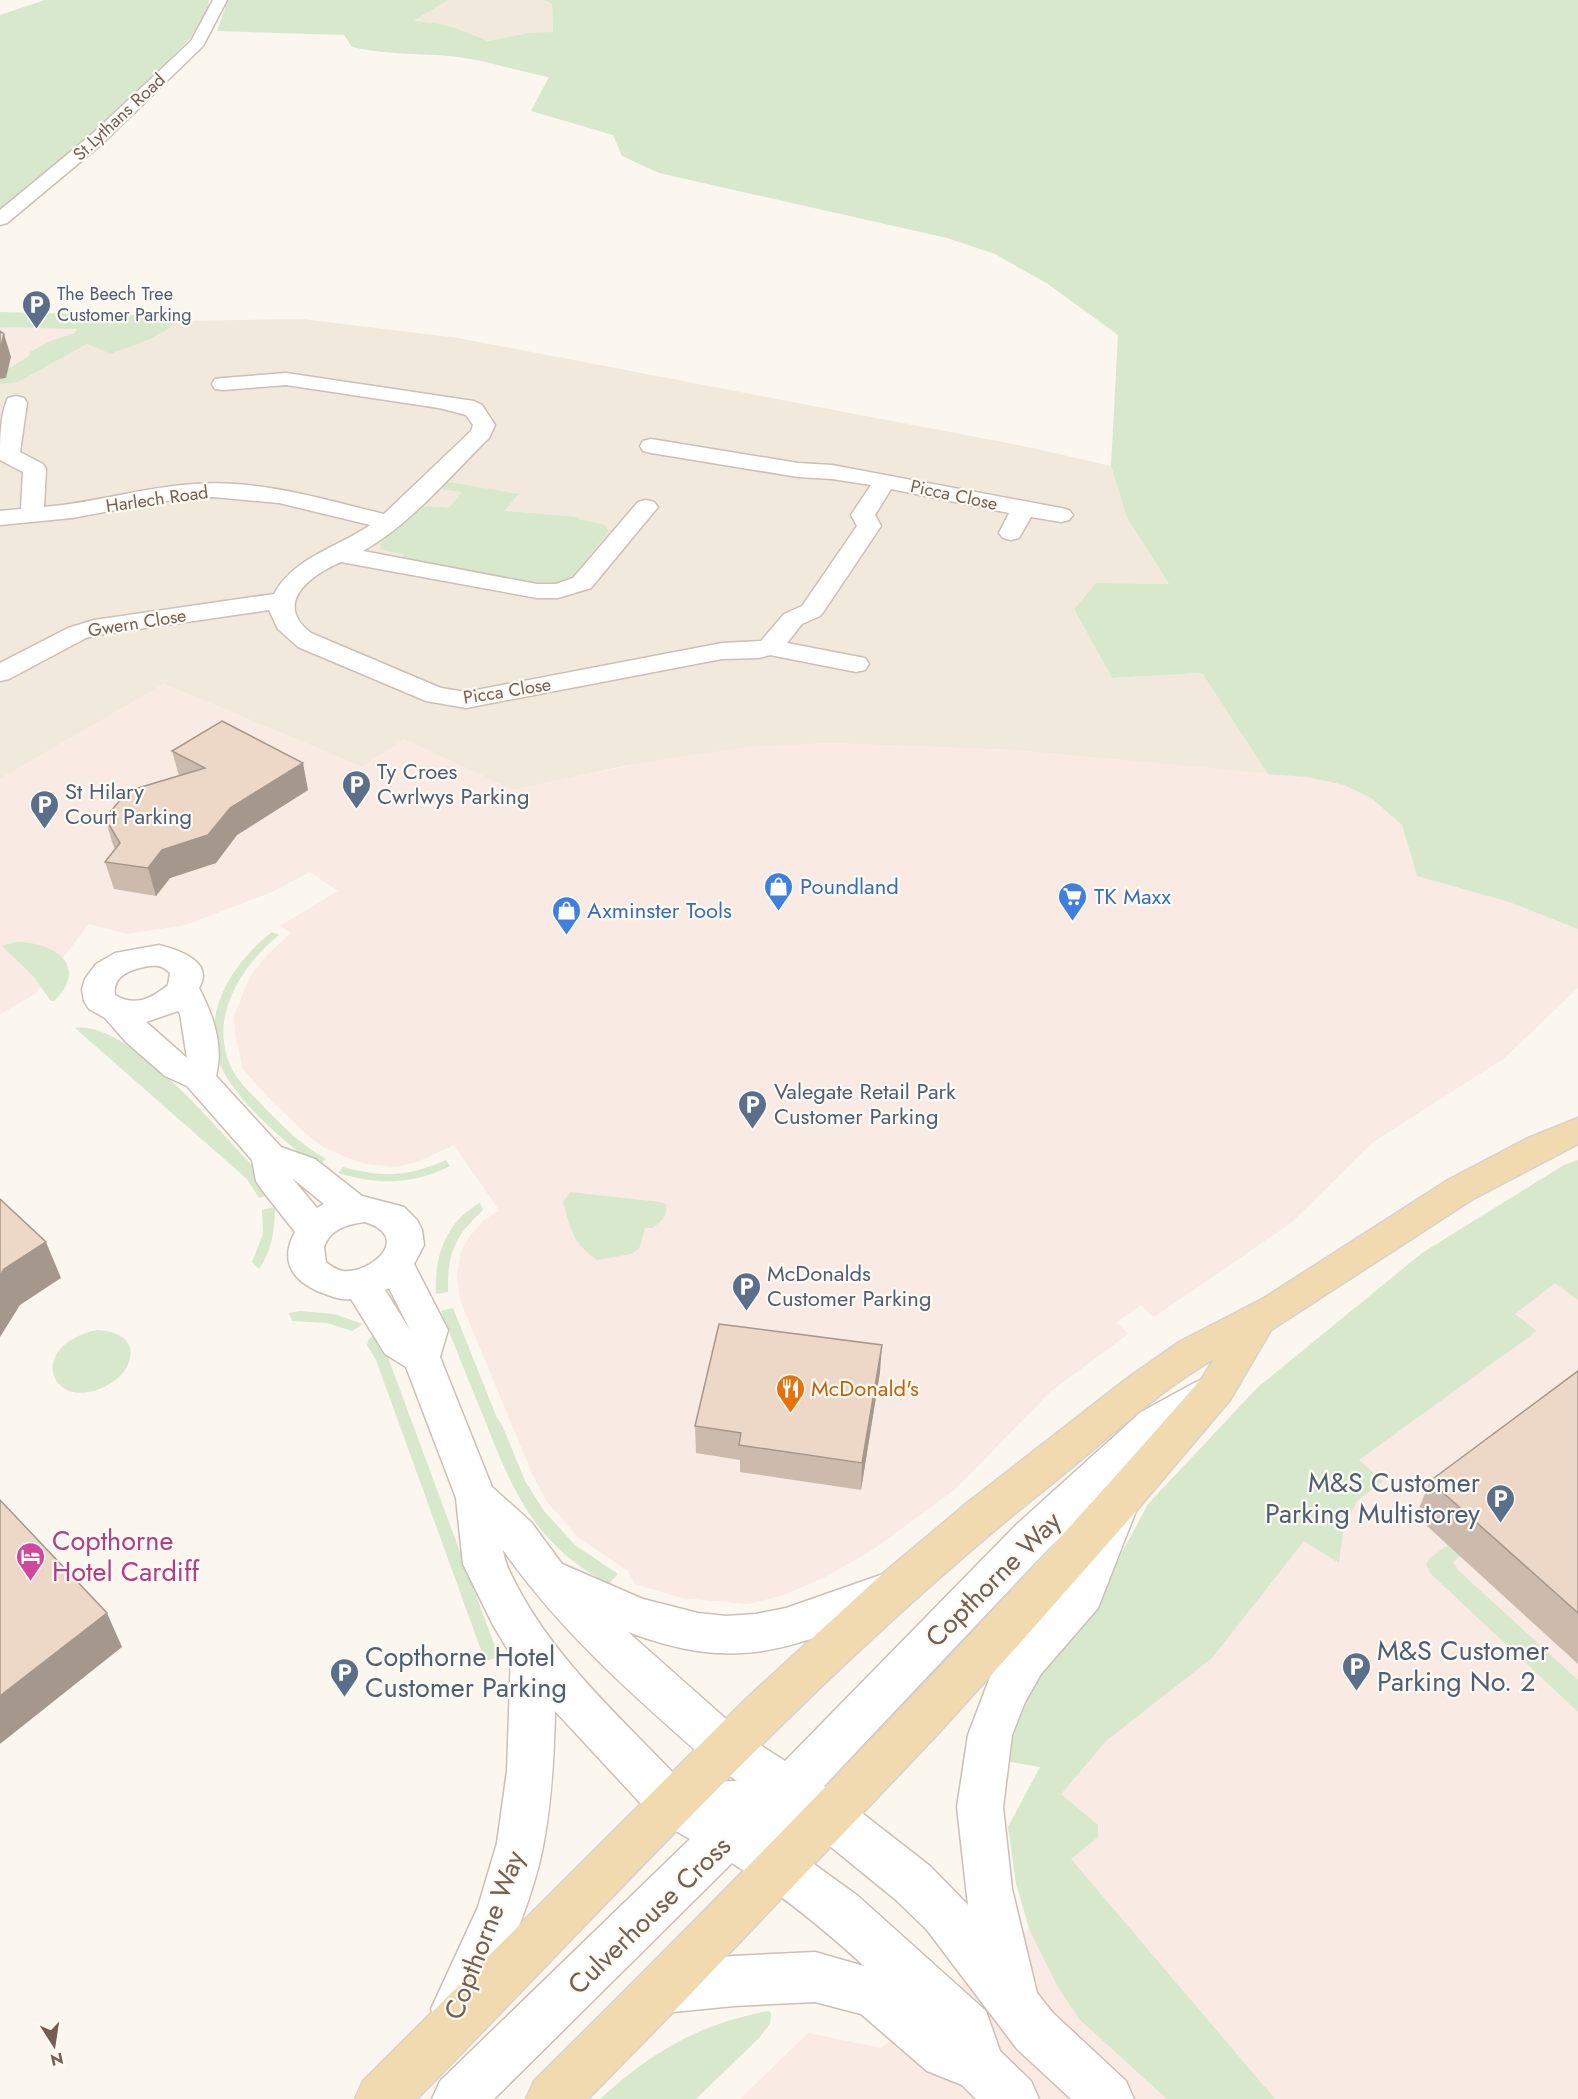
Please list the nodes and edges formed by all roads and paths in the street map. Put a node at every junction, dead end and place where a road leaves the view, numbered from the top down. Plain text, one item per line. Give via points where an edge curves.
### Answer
1 (220, 0) edge
2 (0, 219) edge
3 (217, 384) dead end
4 (16, 403) dead end
5 (651, 446) dead end
6 (885, 481) junction
7 (646, 507) dead end
8 (1023, 509) junction
9 (1061, 515) dead end
10 (32, 516) junction
11 (0, 518) edge
12 (387, 522) junction
13 (1011, 533) dead end
14 (339, 554) junction
15 (283, 600) junction
16 (770, 647) junction
17 (856, 664) dead end
18 (0, 673) edge
19 (183, 988) junction
20 (117, 1011) junction
21 (199, 1078) junction
22 (1578, 1130) edge
23 (269, 1156) junction
24 (355, 1210) junction
25 (314, 1230) junction
26 (396, 1265) junction
27 (361, 1284) junction
28 (1256, 1322) junction
29 (421, 1357) junction
30 (1216, 1389) junction
31 (476, 1498) junction
32 (1117, 1505) junction
33 (544, 1574) junction
34 (895, 1589) junction
35 (533, 1652) junction
36 (727, 1749) junction
37 (786, 1787) junction
38 (672, 1804) junction
39 (828, 1815) junction
40 (728, 1834) junction
41 (779, 1866) junction
42 (663, 1988) junction
43 (1014, 2003) junction
44 (443, 2038) junction
45 (996, 2083) edge
46 (381, 2099) edge
47 (458, 2099) edge
48 (552, 2099) edge
49 (1108, 2099) edge

1 - 2 street, St.Lythans Road via 198,43 97,139
3 - 12 street via 286,379 439,401 474,410 484,425 481,433
4 - 10 street via 8,455 35,469
5 - 6 street, Picca Close
6 - 8 street, Picca Close
6 - 16 street, Picca Close via 863,515 869,526 818,602 811,611 793,619
7 - 14 street via 582,583 558,591 537,591
8 - 9 street, Picca Close
8 - 13 street, Picca Close
10 - 11 street, Harlech Road
10 - 12 street, Harlech Road via 211,490 253,492
12 - 14 street
14 - 15 street via 306,568
15 - 16 street, Picca Close via 287,625 301,638 450,699 488,697 691,655
15 - 18 street, Gwern Close via 94,628
16 - 17 street, Picca Close
19 - 20 street via 175,999 154,1009 132,1014
19 - 20 street via 184,969 177,961 159,955 129,959 106,972 99,982 100,1001
19 - 21 street via 196,1014 204,1058
20 - 21 street via 177,1068
21 - 23 street
22 - 28 main road via 1509,1162 1418,1214
23 - 24 street via 303,1168
23 - 25 street via 274,1181
24 - 25 street via 331,1216
24 - 26 street via 381,1211 397,1220 408,1242
25 - 27 street via 305,1247 305,1260 314,1274 326,1282
26 - 27 street
26 - 29 street via 429,1330
27 - 29 street via 398,1343
28 - 30 main road
28 - 34 main road via 1184,1358
29 - 31 street
30 - 32 main road
30 - 37 street, Copthorne Way via 1155,1424 1032,1537 802,1776
31 - 33 street via 516,1535
31 - 35 street via 484,1564
32 - 39 main road via 918,1723
32 - 43 street via 1083,1595 1026,1660 1006,1692 990,1735 980,1807 988,1889
33 - 34 street via 620,1612 660,1625 724,1636 786,1628
33 - 36 street via 588,1624
34 - 36 main road
35 - 38 street
35 - 44 street, Copthorne Way via 528,1796 520,1844 509,1886 481,1958
36 - 37 street
36 - 38 main road
37 - 38 street, Copthorne Way via 741,1805
37 - 39 street
38 - 40 street
38 - 44 main road
39 - 40 street, Culverhouse Cross via 792,1815
39 - 41 main road
39 - 43 street via 944,1913
40 - 41 street
40 - 47 street, Culverhouse Cross
41 - 42 main road
41 - 45 street via 849,1920 968,2029
42 - 45 street via 815,1977 874,1993 945,2053
42 - 48 main road
43 - 49 street via 1035,2031
44 - 46 main road

